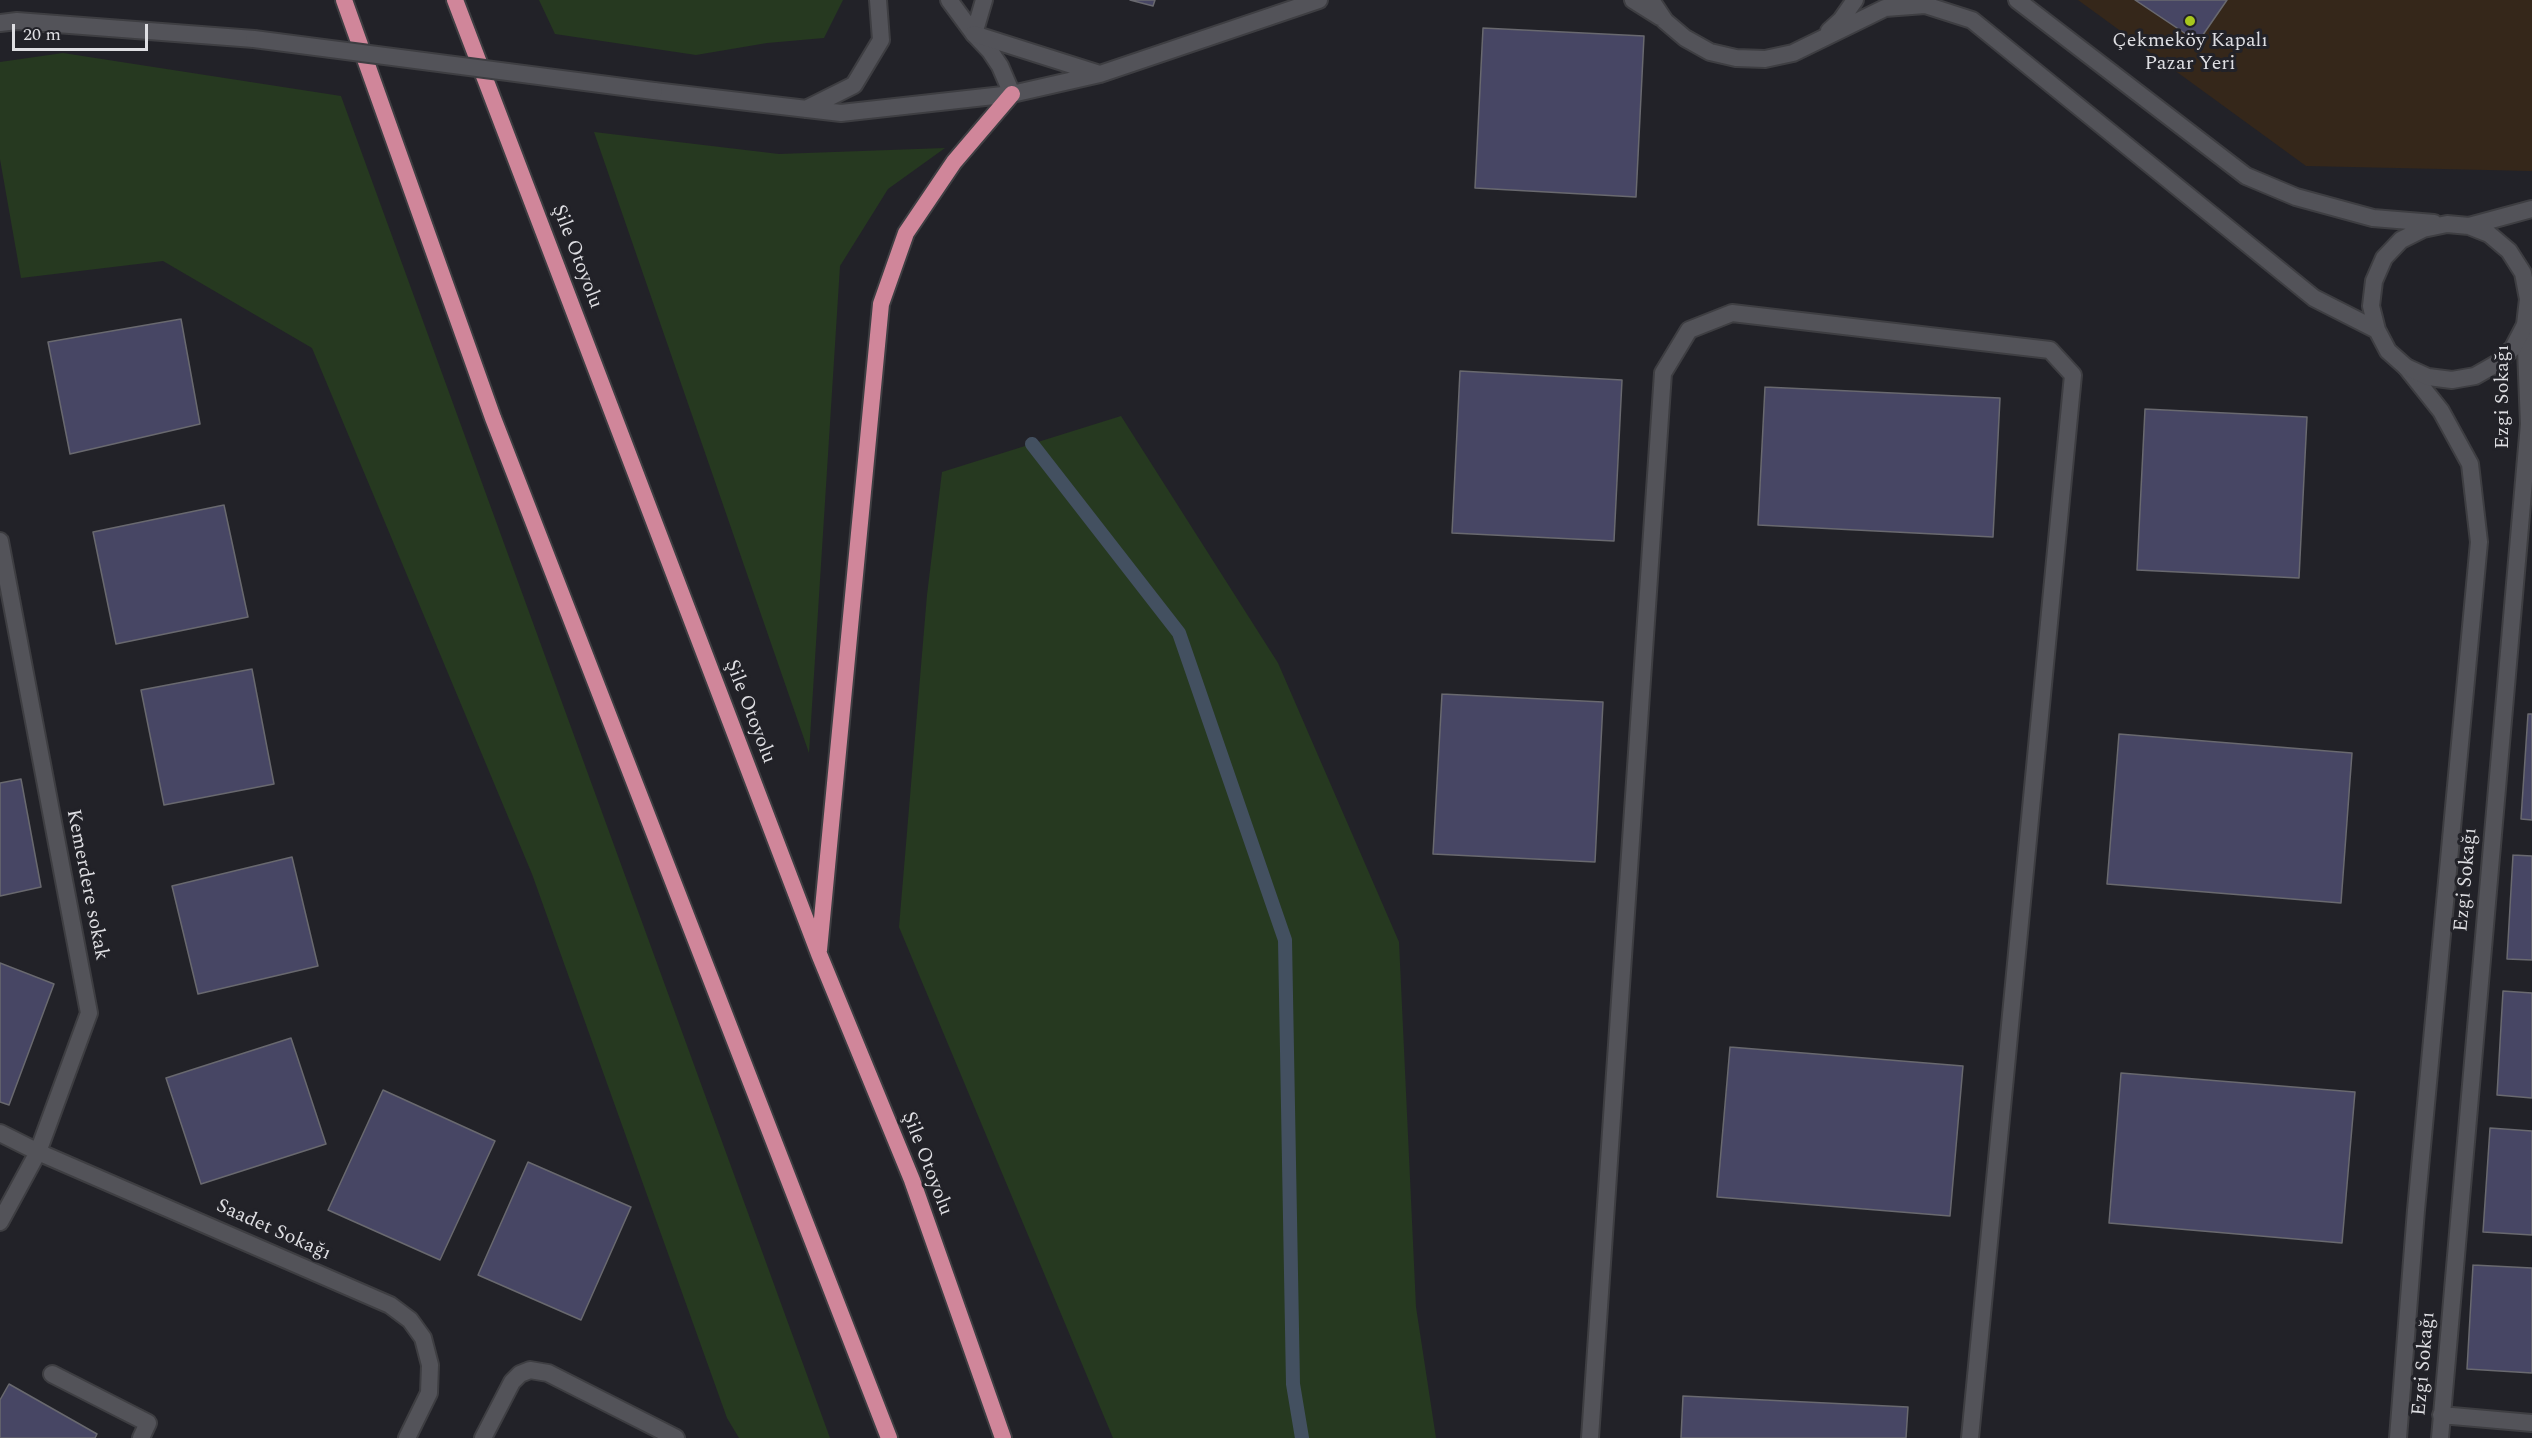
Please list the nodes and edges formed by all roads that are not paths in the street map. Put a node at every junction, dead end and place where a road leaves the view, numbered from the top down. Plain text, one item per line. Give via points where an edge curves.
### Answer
1 (344, 0) edge
2 (455, 0) edge
3 (878, 0) edge
4 (949, 0) edge
5 (984, 0) edge
6 (1319, 0) edge
7 (1633, 0) edge
8 (1651, 0) edge
9 (1855, 0) edge
10 (2017, 0) edge
11 (1665, 21) junction
12 (0, 23) edge
13 (974, 34) junction
14 (1819, 39) junction
15 (1100, 74) junction
16 (1012, 94) junction
17 (806, 109) junction
18 (2532, 209) edge
19 (2447, 224) junction
20 (2469, 226) junction
21 (2530, 297) edge
22 (2525, 325) junction
23 (2377, 330) junction
24 (2406, 367) junction
25 (2530, 424) edge
26 (0, 541) edge
27 (819, 954) junction
28 (0, 1133) edge
29 (38, 1152) junction
30 (0, 1222) edge
31 (52, 1374) dead end
32 (2441, 1415) junction
33 (2532, 1423) edge
34 (141, 1438) edge
35 (407, 1438) edge
36 (483, 1438) edge
37 (676, 1438) edge
38 (889, 1438) edge
39 (1003, 1438) edge
40 (1590, 1438) edge
41 (1970, 1438) edge
42 (2398, 1438) edge
43 (2440, 1438) edge

1 - 38 highway via 493,418
2 - 27 highway, Şile Otoyolu
3 - 17 street via 881,40 854,85
4 - 13 street
5 - 13 street
6 - 15 street
7 - 11 street
8 - 11 street
9 - 14 street via 1841,20
10 - 19 street via 2246,176 2296,197 2373,218
11 - 14 street via 1701,47 1736,58 1765,59 1793,52
12 - 17 street, bridge via 17,21 254,39
13 - 15 street
13 - 16 street via 1000,66
14 - 23 street via 1885,9 1925,5 1972,20 2314,298
15 - 16 street
16 - 17 street via 841,114
16 - 27 highway via 954,162 906,232 881,304
18 - 20 street
19 - 20 street
19 - 23 street via 2423,229 2401,240 2384,258 2374,281 2371,306
20 - 21 street via 2489,234 2509,251 2523,273
21 - 22 street
22 - 24 street via 2513,348 2496,364 2475,375 2452,380 2428,377
22 - 25 street, Ezgi Sokağı
23 - 24 street via 2388,351
24 - 42 street, Ezgi Sokağı via 2441,411 2470,464 2479,542
25 - 32 street, Ezgi Sokağı
26 - 29 street, Kemerdere sokak via 89,1013
27 - 39 highway, Şile Otoyolu via 912,1180
28 - 29 street, Saadet Sokağı
29 - 30 street, Kemerdere sokak
29 - 35 street, Saadet Sokağı via 390,1305 410,1320 423,1338 430,1365 429,1393
31 - 34 street via 148,1423
32 - 33 street
32 - 43 street, Ezgi Sokağı
36 - 37 street via 512,1382 530,1370 548,1373
40 - 41 street via 1663,373 1689,330 1732,313 2050,350 2073,375

